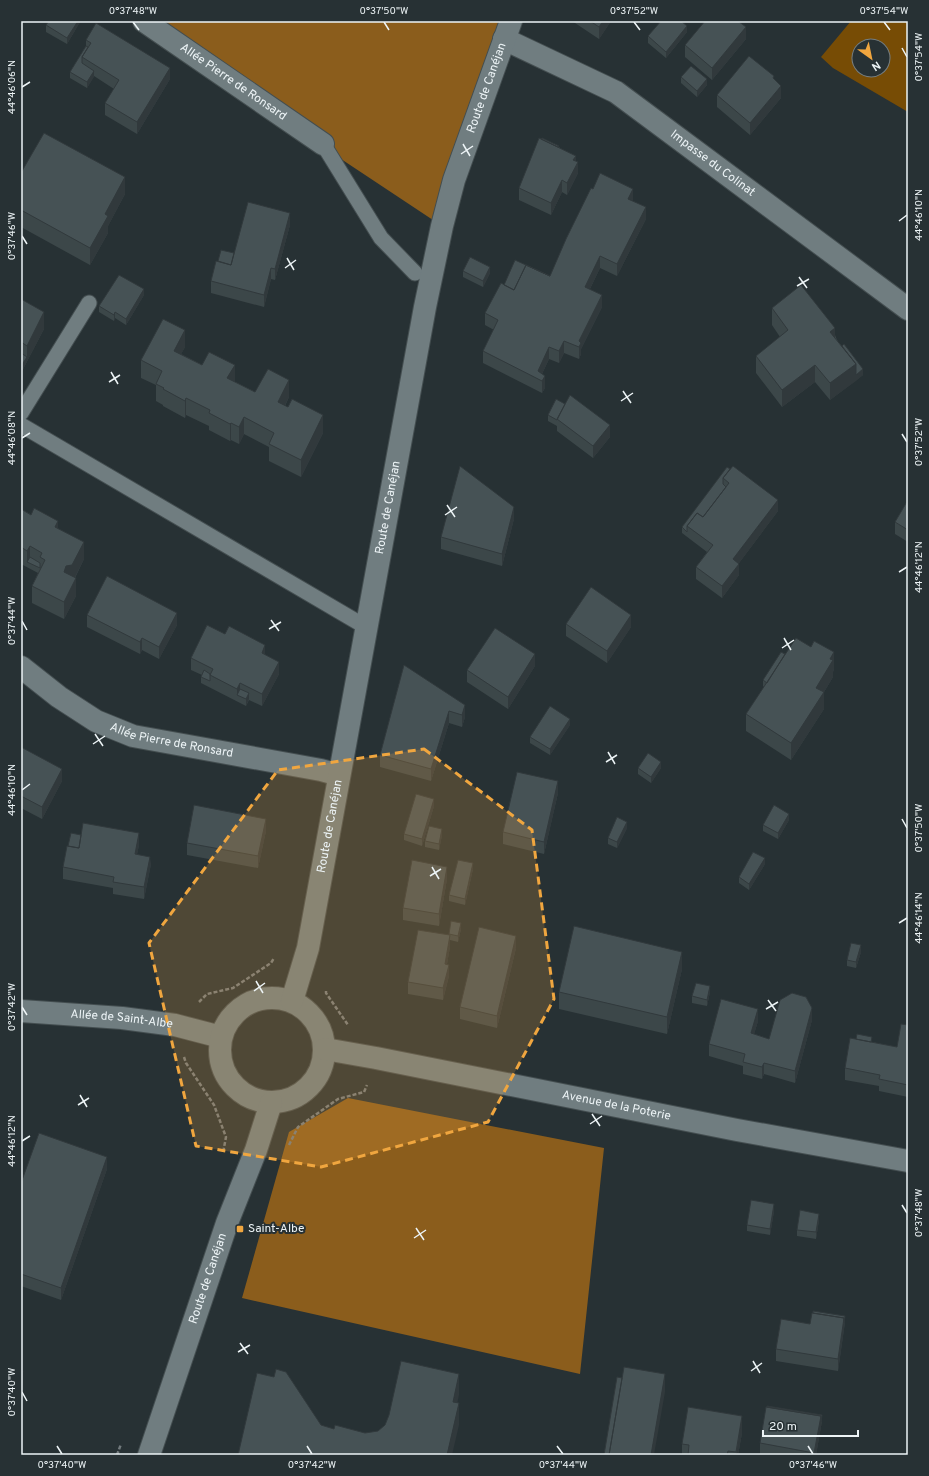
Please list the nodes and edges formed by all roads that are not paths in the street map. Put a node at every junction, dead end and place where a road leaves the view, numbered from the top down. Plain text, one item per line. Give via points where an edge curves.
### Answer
1 (144, 21) edge
2 (507, 30) edge
3 (323, 144) joint
4 (415, 273) dead end
5 (89, 303) dead end
6 (908, 309) edge
7 (21, 413) edge
8 (21, 425) edge
9 (366, 627) junction
10 (21, 667) edge
11 (339, 775) junction
12 (292, 1001) junction
13 (21, 1011) edge
14 (221, 1038) junction
15 (325, 1049) junction
16 (272, 1103) junction
17 (908, 1161) edge
18 (149, 1455) edge

1 - 3 street, Allée Pierre de Ronsard
2 - 6 street, Impasse du Colinat via 616,92
2 - 9 street, Route de Canéjan via 454,180 442,226
3 - 4 lane via 381,238
5 - 7 lane
8 - 9 lane
9 - 11 street, Route de Canéjan
10 - 11 street, Allée Pierre de Ronsard via 58,697 96,721 133,736
11 - 12 street, Route de Canéjan via 308,948
12 - 14 street via 274,998 257,1000 241,1008 228,1021
12 - 15 street via 316,1020 323,1034
13 - 14 street, Allée de Saint-Albe via 122,1018 175,1025
14 - 16 street via 219,1054 230,1083 241,1094 256,1101
15 - 16 street via 323,1066 315,1081 303,1093 288,1101
15 - 17 street, Avenue de la Poterie
16 - 18 street, Route de Canéjan via 227,1223

